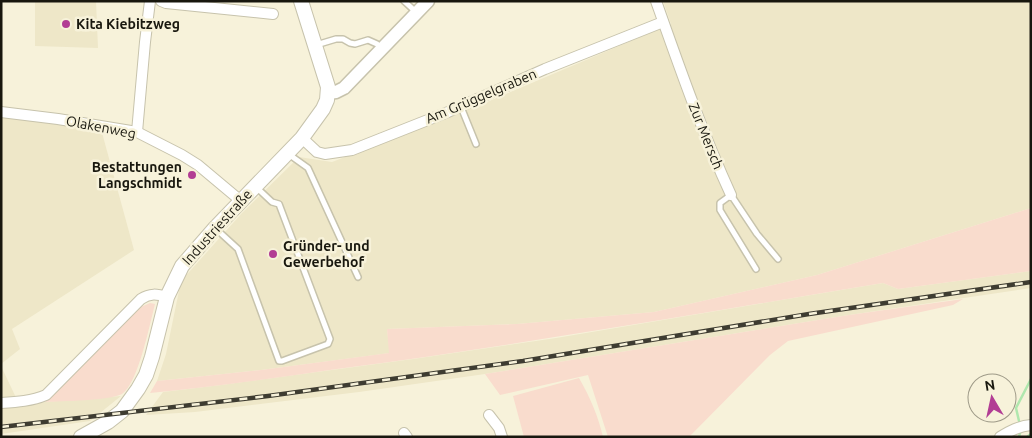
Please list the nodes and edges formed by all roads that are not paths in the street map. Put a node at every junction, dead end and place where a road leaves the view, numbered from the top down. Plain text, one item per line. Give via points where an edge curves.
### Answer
1 (150, 1) edge
2 (161, 1) edge
3 (301, 1) edge
4 (404, 1) edge
5 (428, 1) edge
6 (656, 1) edge
7 (218, 5) edge
8 (417, 13) junction
9 (273, 14) dead end
10 (663, 22) junction
11 (315, 45) junction
12 (382, 49) junction
13 (328, 94) junction
14 (460, 106) junction
15 (1, 112) edge
16 (137, 132) junction
17 (302, 138) junction
18 (476, 144) dead end
19 (287, 153) junction
20 (255, 186) junction
21 (731, 195) junction
22 (241, 201) junction
23 (215, 228) junction
24 (778, 259) dead end
25 (756, 269) dead end
26 (358, 277) dead end
27 (167, 297) junction
28 (1, 403) edge
29 (489, 415) dead end
30 (1031, 425) edge
31 (81, 437) edge
32 (502, 437) edge
33 (1000, 437) edge

1 - 16 street
2 - 7 street
3 - 11 main road
4 - 8 lane
5 - 8 street
6 - 10 street, Zur Mersch
7 - 9 street
8 - 12 street
10 - 14 street, Am Grüggelgraben
10 - 21 street, Zur Mersch
11 - 12 lane via 336,39 350,44 368,40
11 - 13 main road
12 - 13 street via 344,88
13 - 17 main road, Industriestraße via 323,109
14 - 17 street, Am Grüggelgraben via 352,150 325,154 317,152
14 - 18 lane
15 - 16 street, Olakenweg
16 - 22 street, Olakenweg via 198,165
17 - 19 main road, Industriestraße
19 - 20 main road, Industriestraße
19 - 26 lane via 308,168
20 - 22 main road, Industriestraße
20 - 23 lane via 272,202 279,204 330,339 328,344 279,361 238,249
21 - 24 lane, Zur Mersch
21 - 25 lane via 720,203 720,210
22 - 23 main road, Industriestraße
23 - 27 main road, Industriestraße via 182,266
27 - 28 street via 151,294 142,298 46,395
27 - 31 main road, Industriestraße via 152,357 138,390 122,411
29 - 32 street
30 - 33 street via 1024,425

